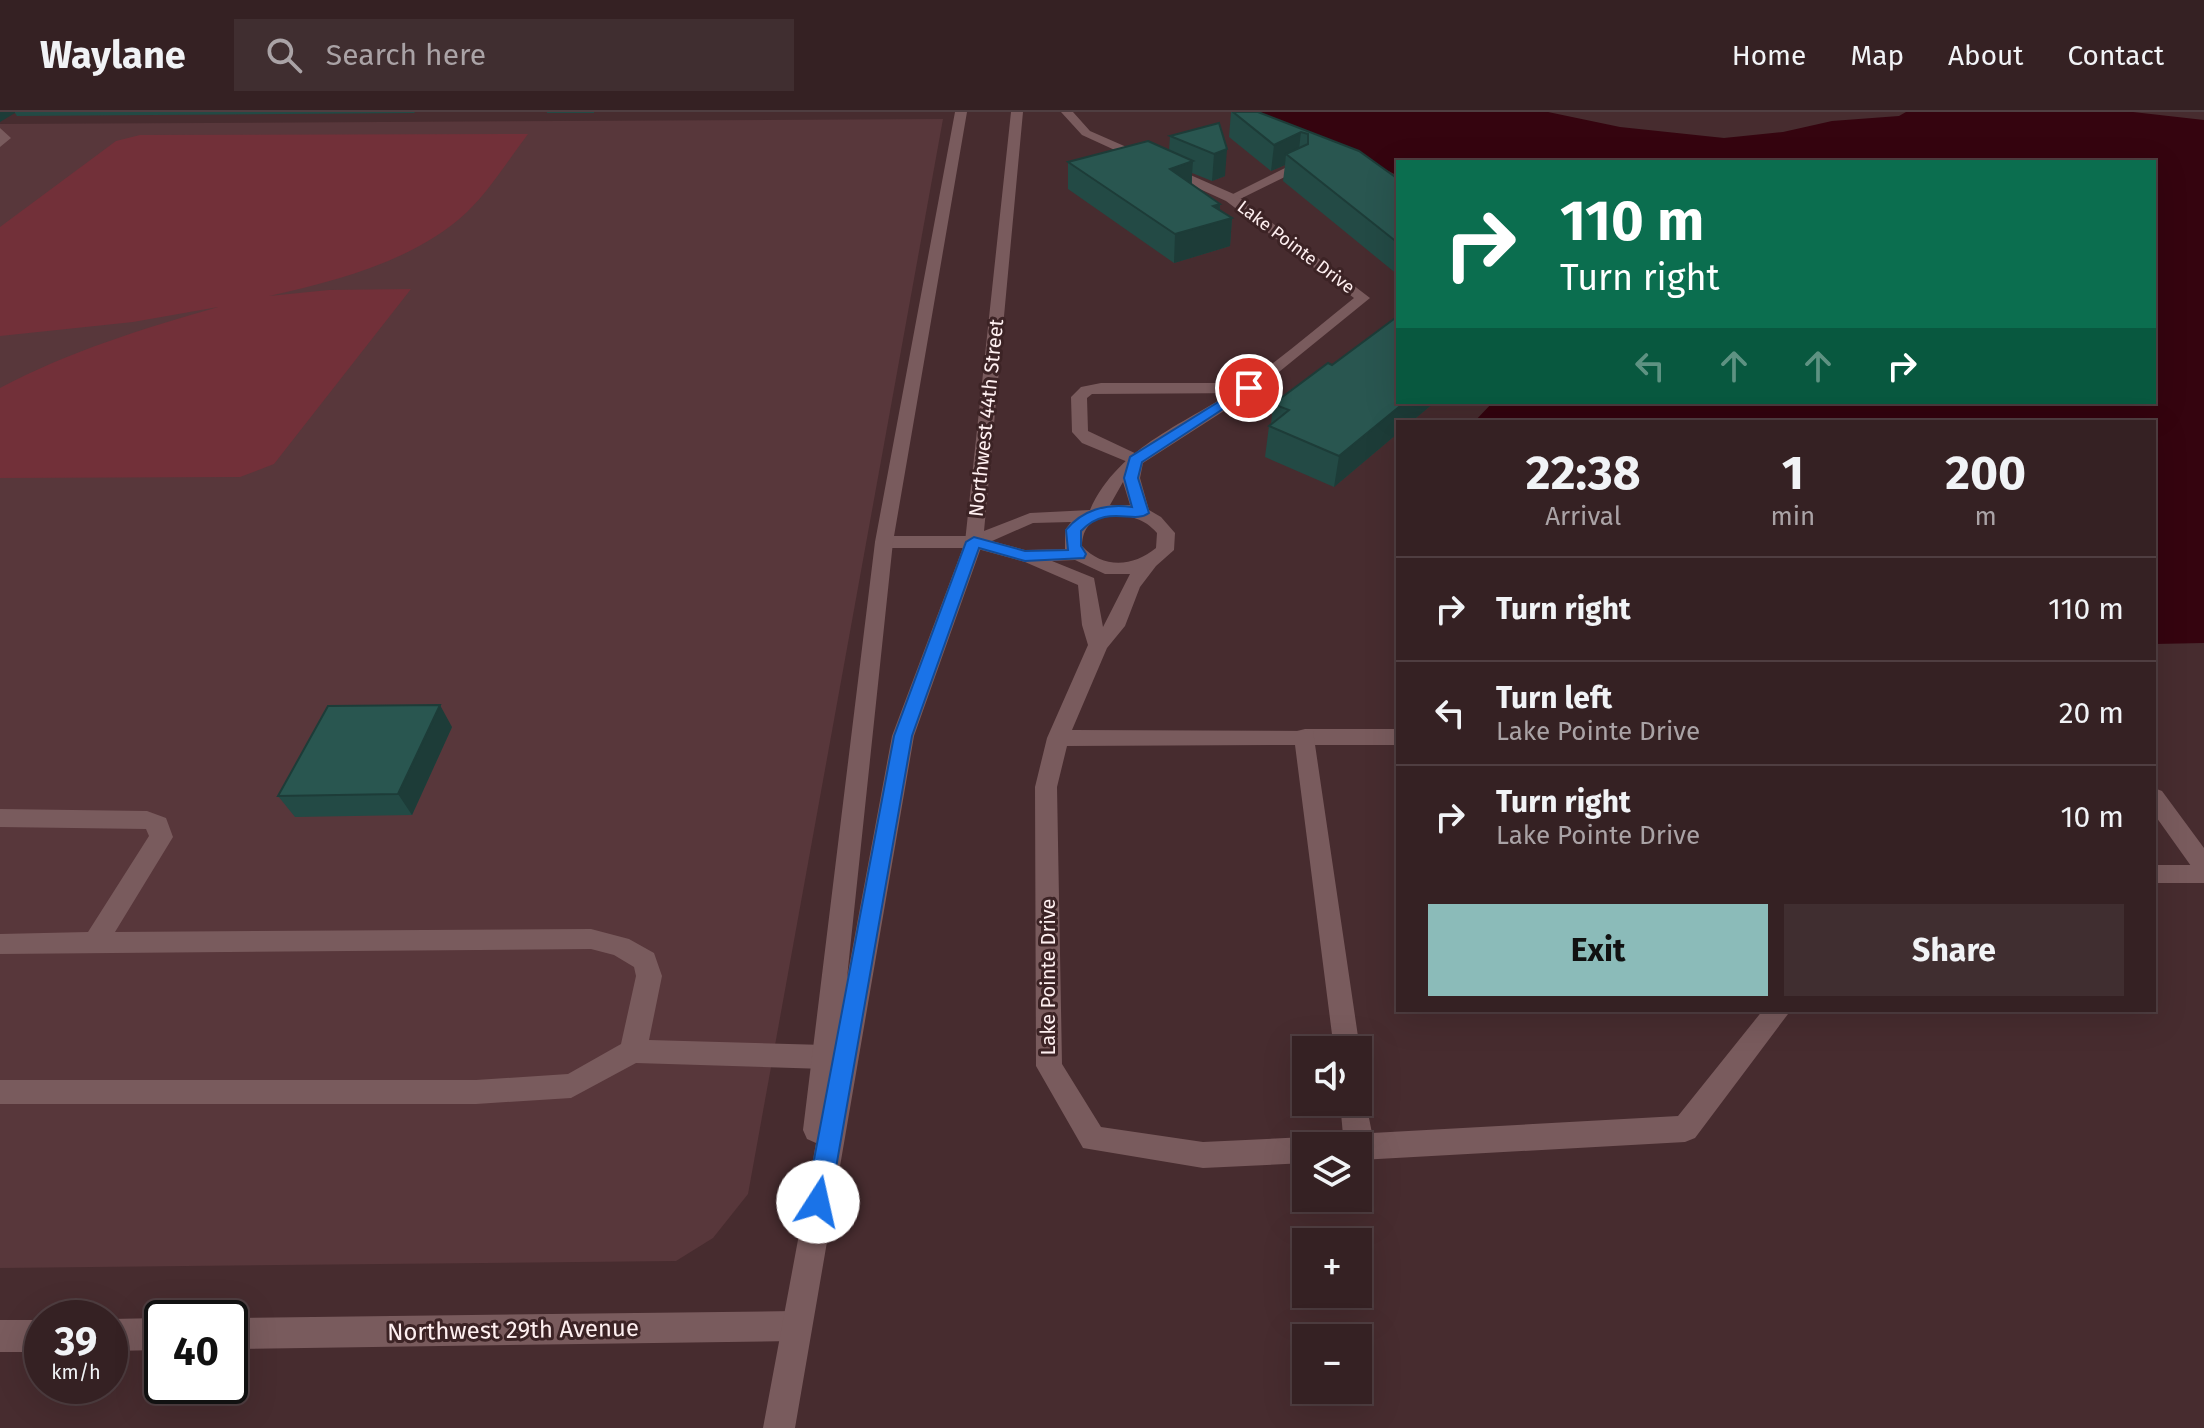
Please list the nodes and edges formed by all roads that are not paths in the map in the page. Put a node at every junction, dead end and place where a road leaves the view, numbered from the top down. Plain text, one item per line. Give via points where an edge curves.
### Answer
1 (961, 112) edge
2 (1017, 112) edge
3 (1067, 112) edge
4 (0, 132) edge
5 (0, 143) edge
6 (1299, 165) edge
7 (1231, 198) junction
8 (1249, 388) junction
9 (1135, 460) junction
10 (1141, 513) junction
11 (1092, 514) junction
12 (884, 542) junction
13 (974, 542) junction
14 (1078, 554) junction
15 (1025, 556) junction
16 (1148, 563) junction
17 (1087, 582) junction
18 (1131, 586) junction
19 (1098, 645) junction
20 (1305, 737) junction
21 (1396, 737) edge
22 (1058, 738) junction
23 (2156, 800) edge
24 (0, 818) edge
25 (2204, 866) edge
26 (2156, 874) edge
27 (2204, 874) edge
28 (95, 942) junction
29 (0, 944) edge
30 (1776, 1012) edge
31 (1345, 1036) edge
32 (633, 1051) junction
33 (825, 1057) junction
34 (0, 1092) edge
35 (1372, 1146) edge
36 (1292, 1151) edge
37 (795, 1326) junction
38 (248, 1333) edge
39 (0, 1336) edge
40 (24, 1336) edge
41 (779, 1428) edge

1 - 12 street, Northwest 44th Street
2 - 13 street, Northwest 44th Street
3 - 7 street, Lake Pointe Drive via 1086,133
4 - 5 street via 5,138
6 - 7 street
7 - 8 street, Lake Pointe Drive via 1363,298
8 - 9 street, Lake Pointe Drive
8 - 9 street via 1087,390 1079,397 1080,432
9 - 10 street, Lake Pointe Drive via 1131,478
9 - 11 street, Lake Pointe Drive
10 - 11 street via 1119,509
10 - 16 street, Lake Pointe Drive via 1166,533 1165,550
11 - 13 street via 1030,518
11 - 14 street, Lake Pointe Drive via 1074,530
12 - 13 street
12 - 33 street, Northwest 44th Street
13 - 15 street
13 - 37 street, Northwest 44th Street via 903,736
14 - 15 street
14 - 16 street via 1110,568
15 - 17 street
16 - 18 street, Lake Pointe Drive
17 - 18 street via 1112,589
17 - 19 street
18 - 19 street, Lake Pointe Drive via 1115,626
19 - 22 street, Lake Pointe Drive
20 - 21 street
20 - 22 street
20 - 31 street
22 - 36 street, Lake Pointe Drive via 1046,787 1049,1066 1093,1139 1203,1155
23 - 25 street
24 - 28 street via 158,824 161,837
26 - 27 street
28 - 29 street
28 - 32 street via 591,939 620,946 645,961 649,976
30 - 35 street via 1685,1129
32 - 33 street
32 - 34 street via 571,1086 476,1092
33 - 37 street, Northwest 44th Street
37 - 38 street, Northwest 29th Avenue
37 - 41 street, Northwest 44th Street
39 - 40 street

